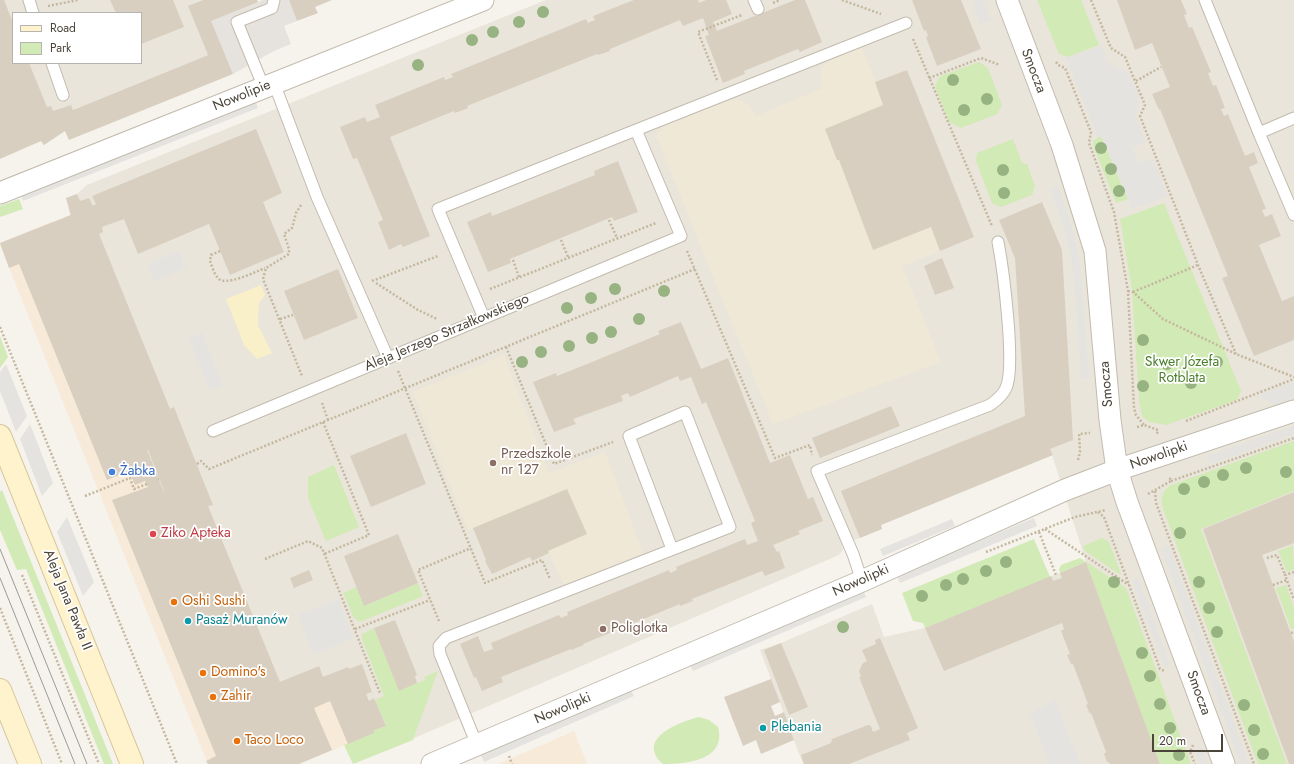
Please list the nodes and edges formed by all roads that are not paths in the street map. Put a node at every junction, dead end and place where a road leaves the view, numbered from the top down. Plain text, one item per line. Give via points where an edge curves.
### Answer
1 (274, 0) edge
2 (483, 0) edge
3 (1007, 0) edge
4 (1205, 0) edge
5 (906, 23) road end
6 (52, 64) edge
7 (269, 86) junction
8 (63, 95) dead end
9 (1294, 118) edge
10 (636, 130) junction
11 (1259, 133) junction
12 (0, 193) edge
13 (1294, 215) edge
14 (998, 242) road end
15 (484, 318) junction
16 (390, 357) junction
17 (1294, 411) edge
18 (213, 431) dead end
19 (1, 444) edge
20 (1117, 470) junction
21 (672, 549) junction
22 (862, 581) junction
23 (0, 690) edge
24 (477, 745) junction
25 (30, 764) edge
26 (132, 764) edge
27 (432, 764) edge
28 (1224, 764) edge

1 - 7 lane via 272,8 237,22
2 - 7 street, Nowolipie
3 - 20 street, Smocza via 1062,145 1095,251
4 - 11 lane
5 - 10 lane
6 - 8 lane
7 - 12 street, Nowolipie
7 - 16 lane via 355,287
9 - 11 lane
10 - 15 lane, Aleja Jerzego Strzałkowskiego via 681,236
10 - 15 lane via 438,209
11 - 13 lane
14 - 22 lane via 1003,266 1010,366 1006,388 1000,398 990,405 817,471
15 - 16 lane, Aleja Jerzego Strzałkowskiego
16 - 18 lane, Aleja Jerzego Strzałkowskiego
17 - 20 street, Nowolipki
19 - 26 main road, Aleja Jana Pawła II
20 - 22 street, Nowolipki via 1065,490
20 - 28 street, Smocza
21 - 21 lane via 730,527 685,412 629,436
21 - 24 lane via 446,638 439,646 440,654
22 - 24 street, Nowolipki
23 - 25 main road
24 - 27 street, Nowolipki

